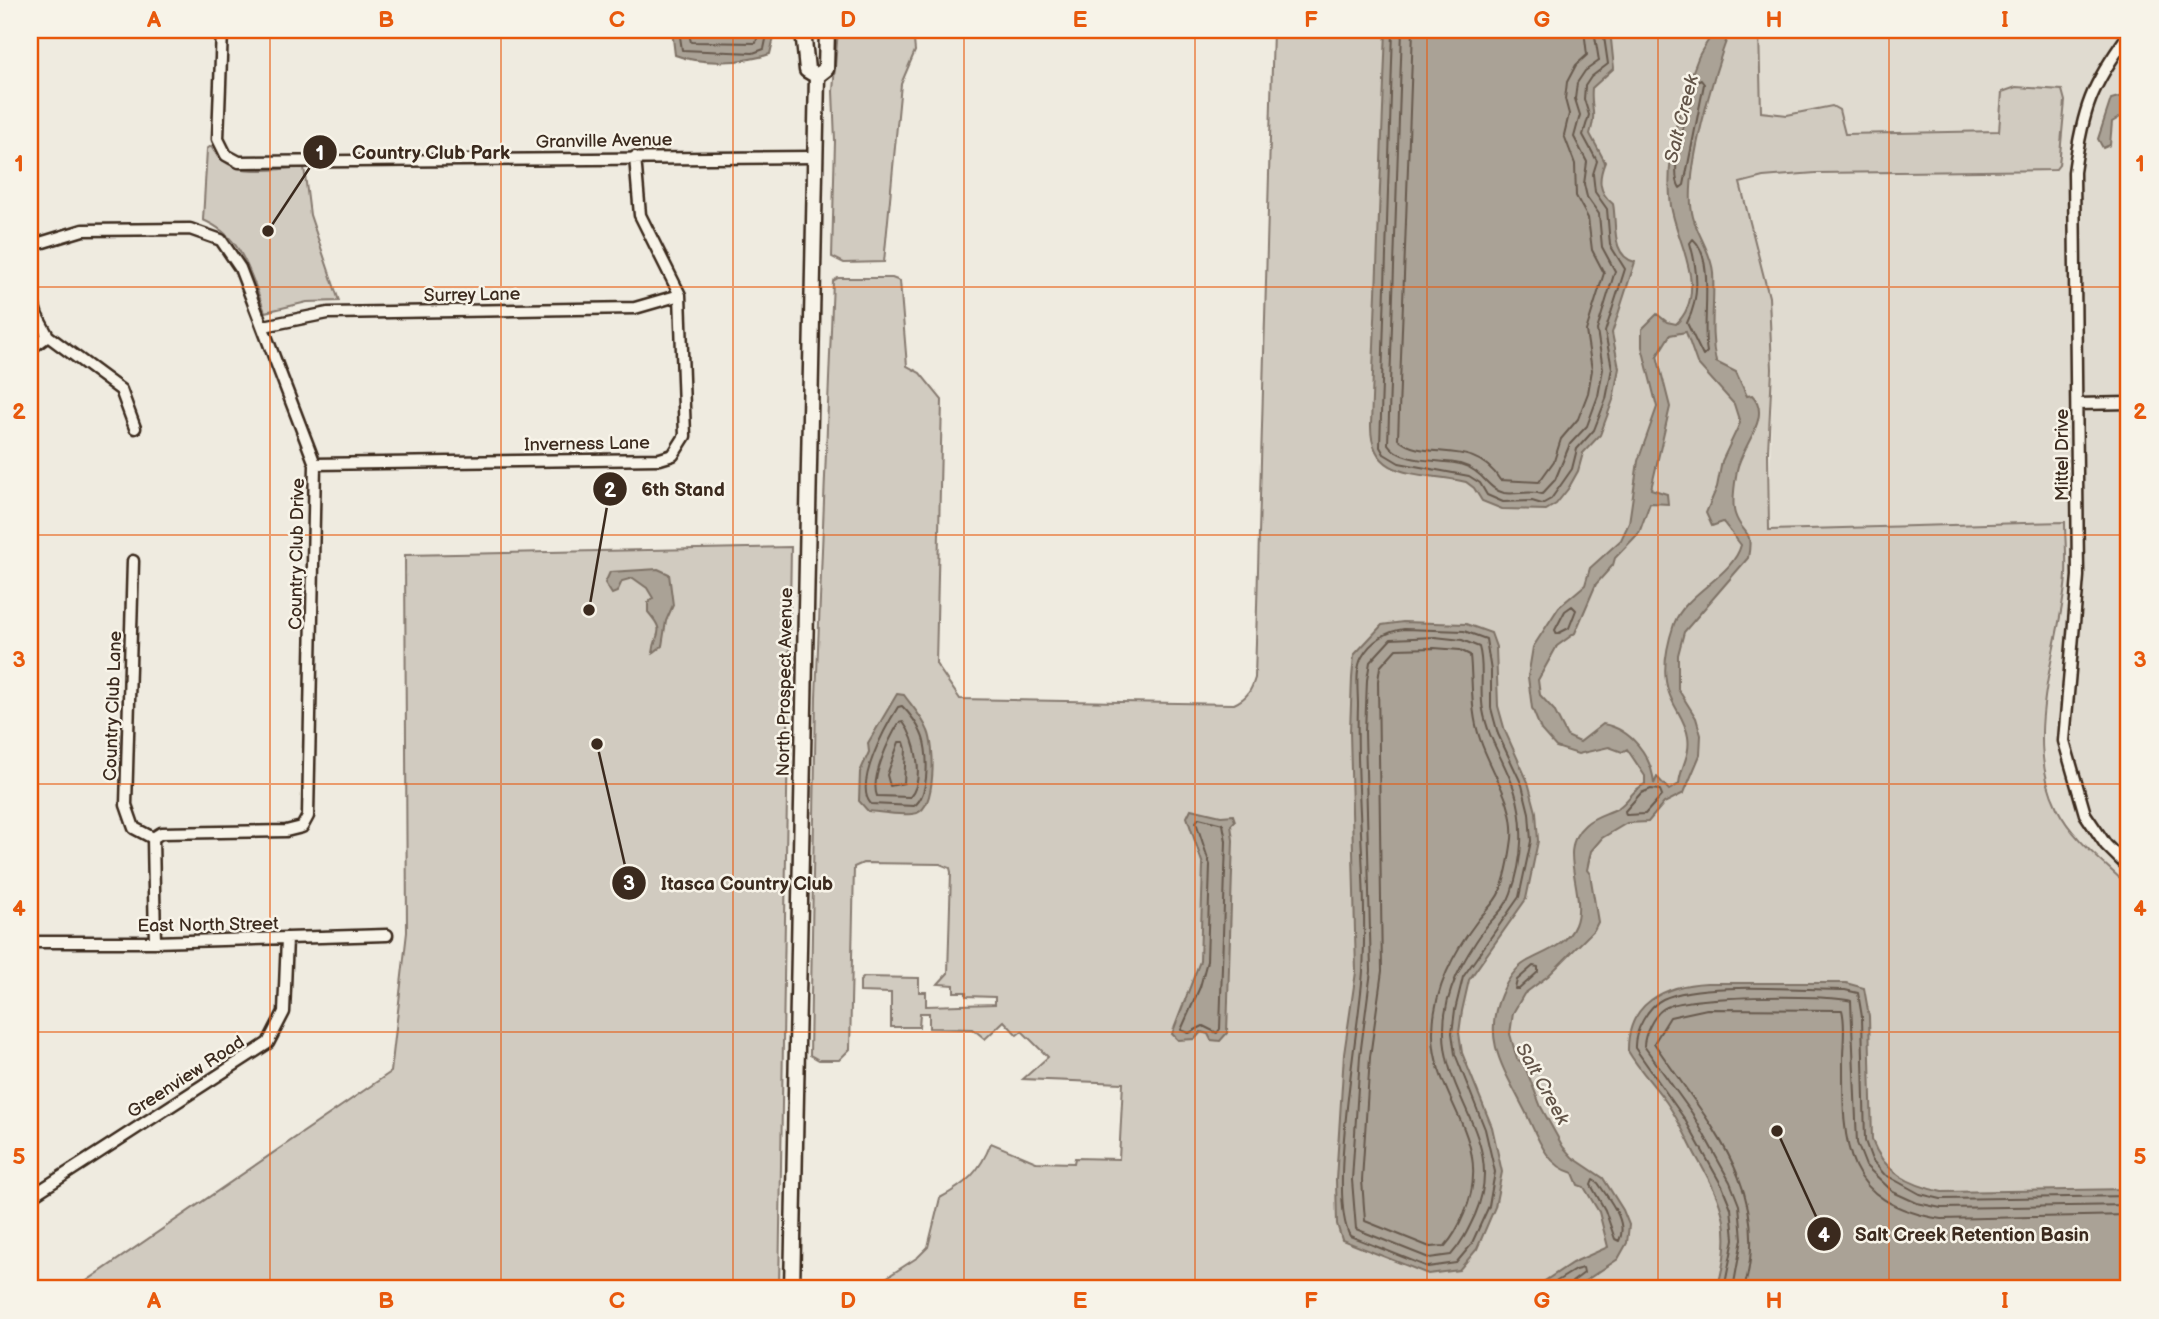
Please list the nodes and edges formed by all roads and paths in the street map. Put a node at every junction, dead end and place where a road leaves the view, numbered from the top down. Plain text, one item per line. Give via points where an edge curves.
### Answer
1 (222, 30) edge
2 (803, 30) edge
3 (827, 30) edge
4 (2129, 34) edge
5 (817, 76) junction
6 (635, 157) junction
7 (816, 157) junction
8 (30, 246) edge
9 (30, 294) edge
10 (680, 295) junction
11 (33, 319) edge
12 (264, 326) junction
13 (48, 336) junction
14 (30, 349) edge
15 (2129, 403) edge
16 (2077, 404) junction
17 (135, 428) dead end
18 (315, 464) junction
19 (133, 561) dead end
20 (153, 838) junction
21 (2129, 868) edge
22 (387, 935) dead end
23 (287, 939) junction
24 (30, 942) edge
25 (155, 942) junction
26 (30, 1197) edge
27 (792, 1289) edge

1 - 6 street, Granville Avenue via 218,139 226,155 239,162
2 - 5 main road, North Prospect Avenue via 807,70
3 - 5 main road, North Prospect Avenue via 826,69
4 - 16 street, Mittel Drive via 2102,71 2081,121 2074,172
5 - 7 main road, North Prospect Avenue
6 - 7 street, Granville Avenue
6 - 10 street, Inverness Lane via 640,215
7 - 27 main road, North Prospect Avenue
8 - 12 street, Country Club Drive via 83,230 199,231 221,240 240,268
9 - 11 street
10 - 12 street, Surrey Lane via 635,308 328,313
10 - 18 street, Inverness Lane via 685,436 673,455 660,459
11 - 13 street
12 - 18 street, Country Club Drive
13 - 14 street
13 - 17 street via 121,390
15 - 16 street
16 - 21 street, Mittel Drive via 2078,576 2065,748 2085,814
18 - 20 street, Country Club Drive via 308,817 302,827 286,831 161,833
19 - 20 street, Country Club Lane via 126,805 134,828
20 - 25 street
22 - 23 street, East North Street
23 - 25 street, East North Street
23 - 26 street, Greenview Road via 284,1013 268,1043
24 - 25 street, East North Street

